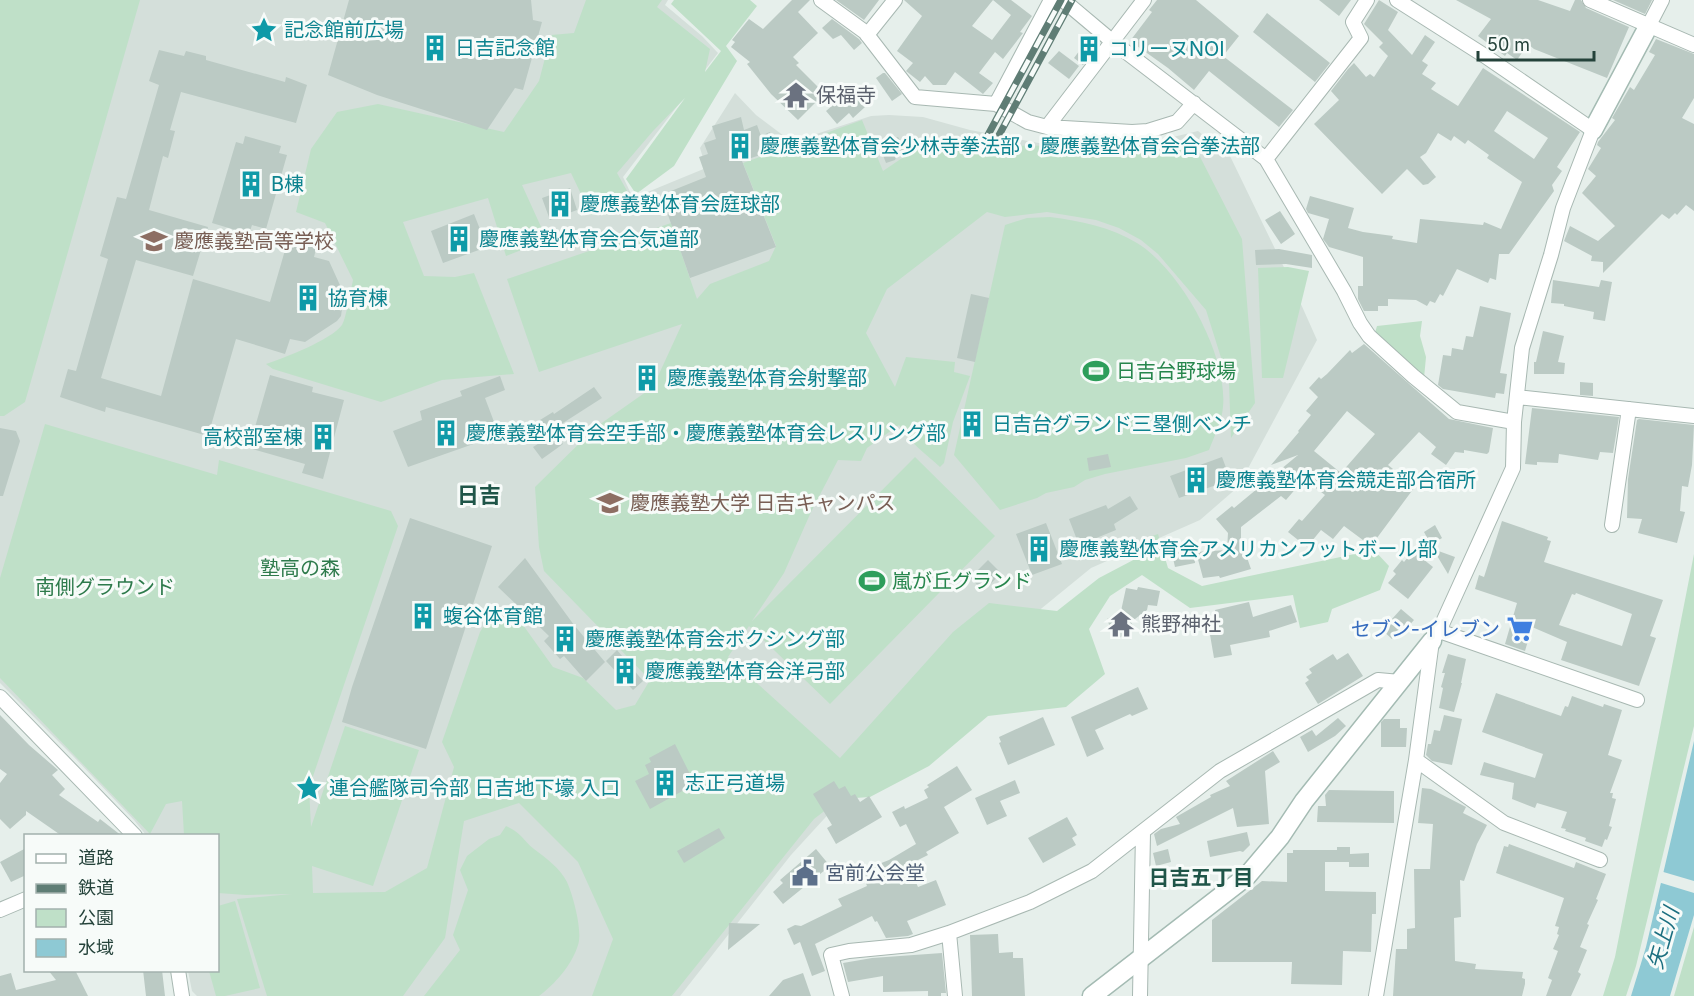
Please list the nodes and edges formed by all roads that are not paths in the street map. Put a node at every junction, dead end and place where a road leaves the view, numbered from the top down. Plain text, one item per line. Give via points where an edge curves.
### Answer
1 (821, 0) edge
2 (895, 0) edge
3 (1051, 0) edge
4 (1063, 0) edge
5 (1144, 0) edge
6 (1367, 0) edge
7 (1398, 0) edge
8 (1590, 0) edge
9 (1662, 0) edge
10 (1649, 25) junction
11 (867, 35) junction
12 (1113, 42) junction
13 (1694, 45) edge
14 (1194, 103) junction
15 (996, 104) junction
16 (1047, 127) junction
17 (1593, 130) junction
18 (1266, 159) junction
19 (1517, 397) junction
20 (1629, 409) junction
21 (1694, 416) edge
22 (1514, 422) junction
23 (1612, 525) dead end
24 (1436, 636) junction
25 (1400, 682) junction
26 (0, 697) edge
27 (1637, 700) dead end
28 (1416, 760) junction
29 (1143, 832) junction
30 (134, 834) edge
31 (1600, 861) dead end
32 (24, 900) edge
33 (0, 910) edge
34 (950, 933) junction
35 (1141, 958) junction
36 (178, 972) edge
37 (183, 996) edge
38 (842, 996) edge
39 (955, 996) edge
40 (1092, 996) edge
41 (1140, 996) edge
42 (1376, 996) edge

1 - 11 street
2 - 11 street
3 - 15 street
4 - 12 street
5 - 12 street
6 - 18 street via 1353,22 1361,38
7 - 17 street
8 - 10 street
9 - 10 street
10 - 13 street
10 - 17 street
11 - 15 street via 915,97
12 - 14 street
12 - 16 street
14 - 16 street via 1177,122 1148,131
14 - 18 street
15 - 16 street via 1028,122
17 - 19 street via 1563,207 1522,348
18 - 22 street via 1369,336 1457,412
19 - 20 street
19 - 22 street
20 - 21 street
20 - 23 street
22 - 24 street via 1514,468
24 - 25 street
24 - 27 street
24 - 28 street
25 - 29 street via 1378,680 1261,747 1220,771
25 - 35 street via 1247,876
26 - 30 street
28 - 31 street via 1504,823
28 - 42 street
29 - 34 street via 1092,871 1030,902
29 - 35 street
32 - 33 street
34 - 38 street via 911,945 831,955
34 - 39 street
35 - 40 street
35 - 41 street
36 - 37 street

